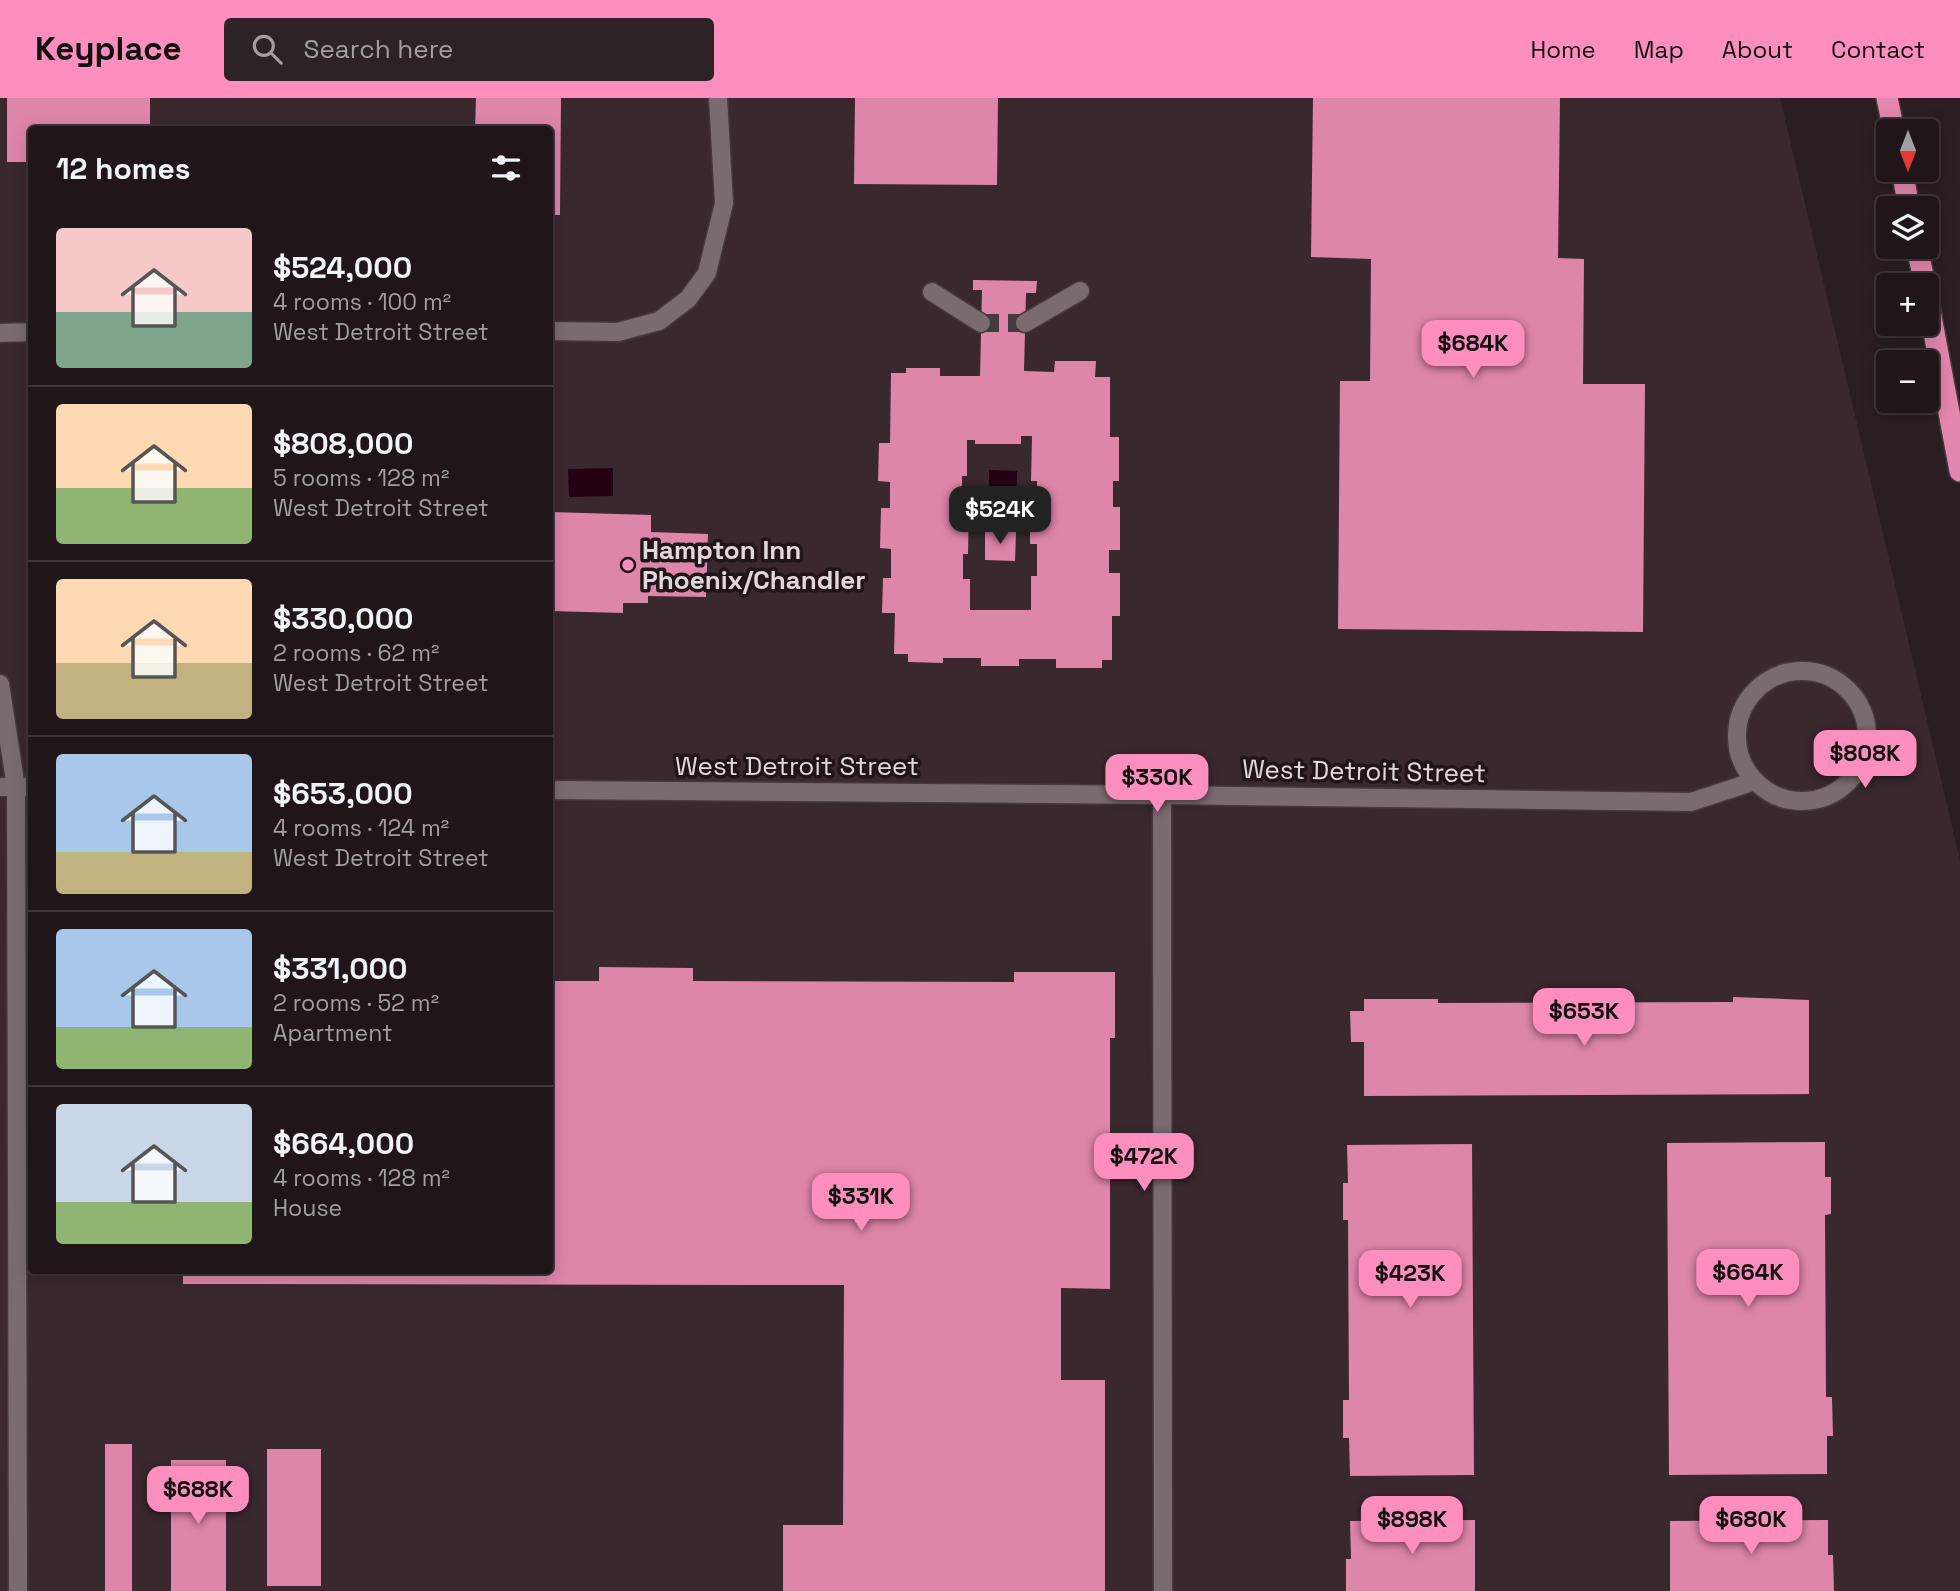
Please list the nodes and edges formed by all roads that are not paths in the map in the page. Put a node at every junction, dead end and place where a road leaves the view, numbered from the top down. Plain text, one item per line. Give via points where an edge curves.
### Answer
1 (718, 98) edge
2 (1887, 98) edge
3 (1891, 119) edge
4 (1080, 291) dead end
5 (932, 292) dead end
6 (981, 323) tunnel mouth
7 (1025, 323) tunnel mouth
8 (553, 331) edge
9 (28, 332) edge
10 (0, 333) edge
11 (1935, 336) edge
12 (1960, 471) edge
13 (0, 684) edge
14 (1755, 781) junction
15 (16, 787) edge
16 (553, 790) edge
17 (1162, 794) junction
18 (8, 1012) edge
19 (18, 1591) edge
20 (1163, 1591) edge

1 - 8 street via 724,203 707,273 688,299 659,320 618,332
2 - 3 highway
4 - 7 street
5 - 6 street
9 - 10 street
11 - 12 highway
13 - 15 street
14 - 14 street via 1786,799 1804,801 1826,796 1844,785 1859,768 1867,726 1860,705 1846,687 1828,676 1786,672 1752,693 1736,730 1743,766
14 - 17 street, West Detroit Street via 1691,802
15 - 18 street
16 - 17 street, West Detroit Street
17 - 20 street
18 - 19 street

